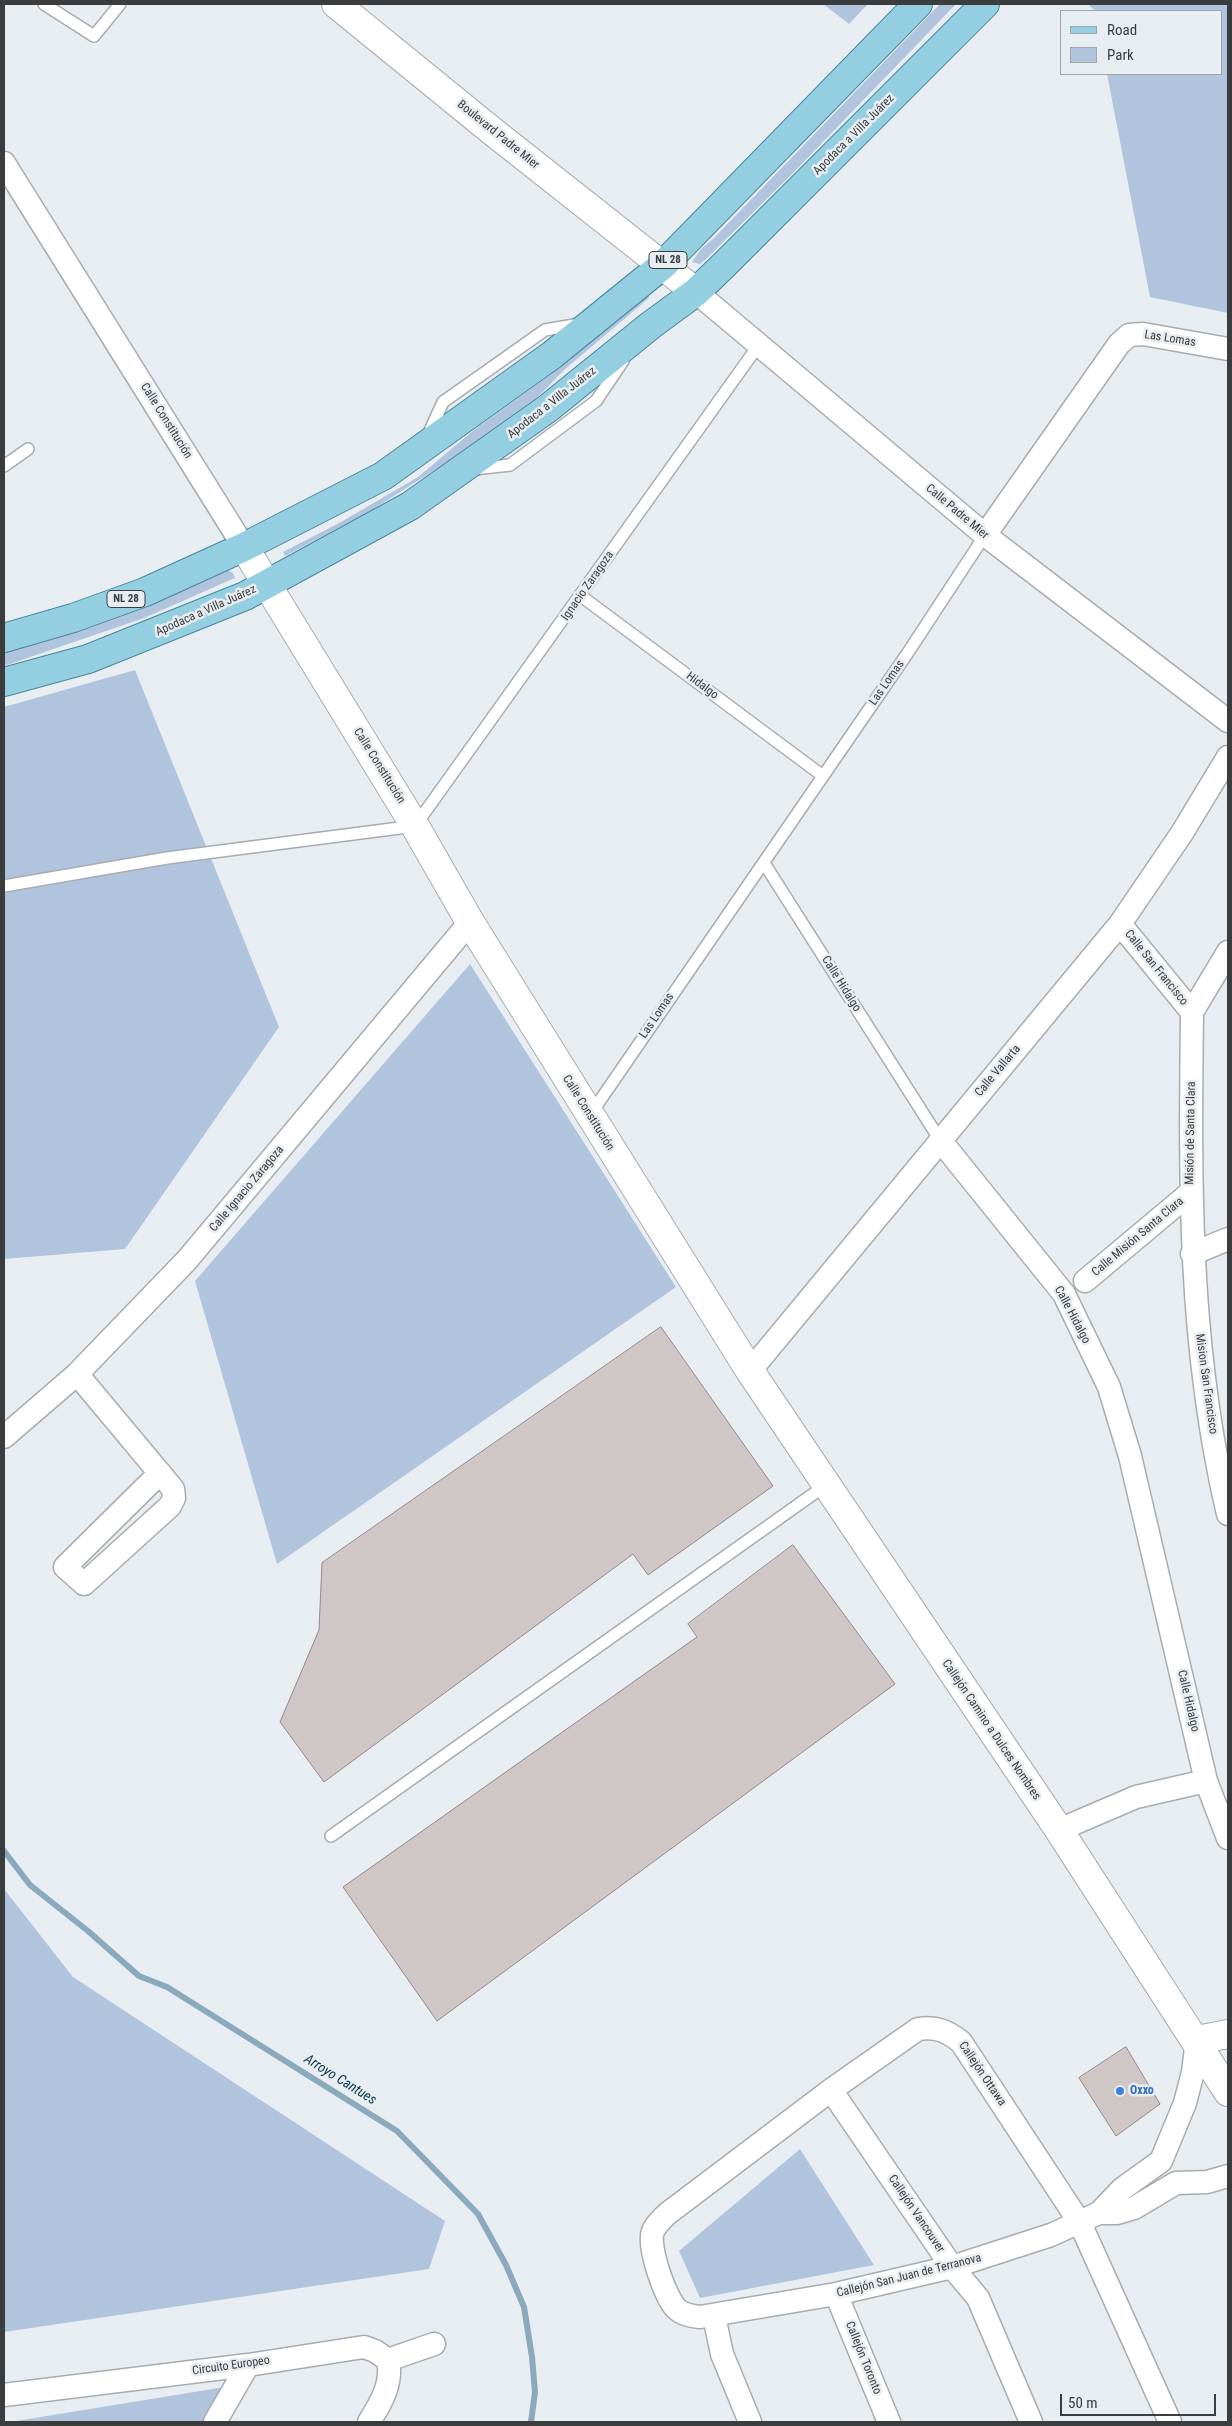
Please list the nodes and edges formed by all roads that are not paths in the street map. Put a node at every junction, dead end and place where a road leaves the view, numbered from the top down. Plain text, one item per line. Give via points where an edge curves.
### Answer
1 (44, 4) edge
2 (120, 4) edge
3 (336, 4) edge
4 (918, 4) edge
5 (985, 4) edge
6 (4, 163) edge
7 (663, 265) junction
8 (696, 292) junction
9 (758, 346) junction
10 (1228, 350) edge
11 (28, 449) dead end
12 (4, 466) edge
13 (984, 535) junction
14 (244, 547) junction
15 (267, 584) junction
16 (580, 596) junction
17 (4, 638) edge
18 (4, 682) edge
19 (1228, 721) edge
20 (1228, 757) edge
21 (823, 776) junction
22 (415, 826) junction
23 (764, 863) junction
24 (4, 886) edge
25 (470, 922) junction
26 (1120, 924) junction
27 (1228, 952) edge
28 (1192, 1012) junction
29 (590, 1115) junction
30 (940, 1140) junction
31 (1190, 1193) junction
32 (1228, 1239) edge
33 (1192, 1254) junction
34 (1085, 1280) dead end
35 (750, 1371) junction
36 (77, 1374) junction
37 (4, 1437) edge
38 (160, 1473) junction
39 (1225, 1484) edge
40 (826, 1485) junction
41 (1228, 1514) edge
42 (1206, 1780) junction
43 (1060, 1830) junction
44 (331, 1836) dead end
45 (1228, 1838) edge
46 (1228, 2034) edge
47 (1197, 2040) junction
48 (831, 2090) junction
49 (1228, 2092) edge
50 (1161, 2161) junction
51 (1228, 2176) edge
52 (1176, 2182) junction
53 (668, 2214) joint
54 (1090, 2218) junction
55 (952, 2267) junction
56 (836, 2294) junction
57 (714, 2316) junction
58 (434, 2344) dead end
59 (388, 2360) junction
60 (248, 2365) junction
61 (4, 2395) edge
62 (215, 2422) edge
63 (369, 2422) edge
64 (750, 2422) edge
65 (889, 2422) edge
66 (1031, 2422) edge
67 (1170, 2422) edge

1 - 2 lane via 94,36
3 - 7 main road, Boulevard Padre Mier via 492,132
4 - 7 main road, NL 28
5 - 8 main road, Apodaca a Villa Juárez
6 - 14 street, Calle Constitución
7 - 8 main road, Boulevard Padre Mier
7 - 14 main road, NL 28 via 552,355 383,476
8 - 9 street, Calle Padre Mier
8 - 15 main road, Apodaca a Villa Juárez via 651,324 547,409 410,506
9 - 13 street, Calle Padre Mier
9 - 16 lane, Ignacio Zaragoza
10 - 13 street, Las Lomas via 1143,334 1129,335 1119,344
11 - 12 lane
13 - 19 street, Calle Padre Mier
13 - 21 lane, Las Lomas
14 - 15 main road, Calle Constitución
14 - 17 main road, NL 28 via 145,592
15 - 18 main road, Apodaca a Villa Juárez via 245,596 88,659
15 - 22 main road, Calle Constitución
16 - 21 lane, Hidalgo
16 - 22 lane, Ignacio Zaragoza
20 - 26 street, Calle Vallarta via 1182,833
21 - 23 lane, Las Lomas
22 - 24 lane via 167,858
22 - 25 main road, Calle Constitución
23 - 29 lane, Las Lomas
23 - 30 lane, Calle Hidalgo
25 - 29 main road, Calle Constitución
25 - 36 street, Calle Ignacio Zaragoza via 187,1260
26 - 28 street, Calle San Francisco
26 - 30 street, Calle Vallarta
27 - 28 street
28 - 31 street, Misión de Santa Clara
29 - 35 main road, Calle Constitución
30 - 35 street, Calle Vallarta
30 - 42 street, Calle Hidalgo via 1064,1294 1109,1387 1130,1456
31 - 33 street, Misión de Santa Clara
31 - 34 street, Calle Misión Santa Clara
32 - 33 street
33 - 39 street, Mision San Francisco via 1204,1386
35 - 40 main road, Callejón Camino a Dulces Nombres
36 - 37 street, Calle Ignacio Zaragoza
36 - 38 street
38 - 38 street via 173,1489 174,1498 170,1506 84,1584 65,1567
39 - 41 street, Mision San Francisco
40 - 43 main road, Callejón Camino a Dulces Nombres
40 - 44 lane
42 - 43 street via 1136,1797
42 - 45 street, Calle Hidalgo
43 - 47 main road, Callejón Camino a Dulces Nombres
46 - 47 main road
47 - 49 main road, Callejón Camino a Dulces Nombres
47 - 50 street via 1185,2103
48 - 53 street, Callejón Ottawa
48 - 54 street, Callejón Ottawa via 918,2029 929,2027 951,2034 961,2042
48 - 55 street, Callejón Vancouver
50 - 52 street
50 - 54 street, Callejón San Juan de Terranova via 1122,2189
51 - 52 street via 1208,2182
52 - 54 street, Callejón San Juan de Terranova via 1134,2208
53 - 57 street, Callejón San Juan de Terranova via 653,2231 651,2241 671,2303 689,2316
54 - 55 street, Callejón San Juan de Terranova via 1051,2236
54 - 67 street, Callejón Ottawa
55 - 56 street, Callejón San Juan de Terranova
55 - 66 street, Callejón Vancouver via 978,2298
56 - 57 street, Callejón San Juan de Terranova
56 - 65 street, Callejón Toronto
57 - 64 street via 722,2354
58 - 59 street
59 - 60 street, Circuito Europeo via 375,2351 353,2347
59 - 63 street via 387,2386
60 - 61 street, Circuito Europeo
60 - 62 street

